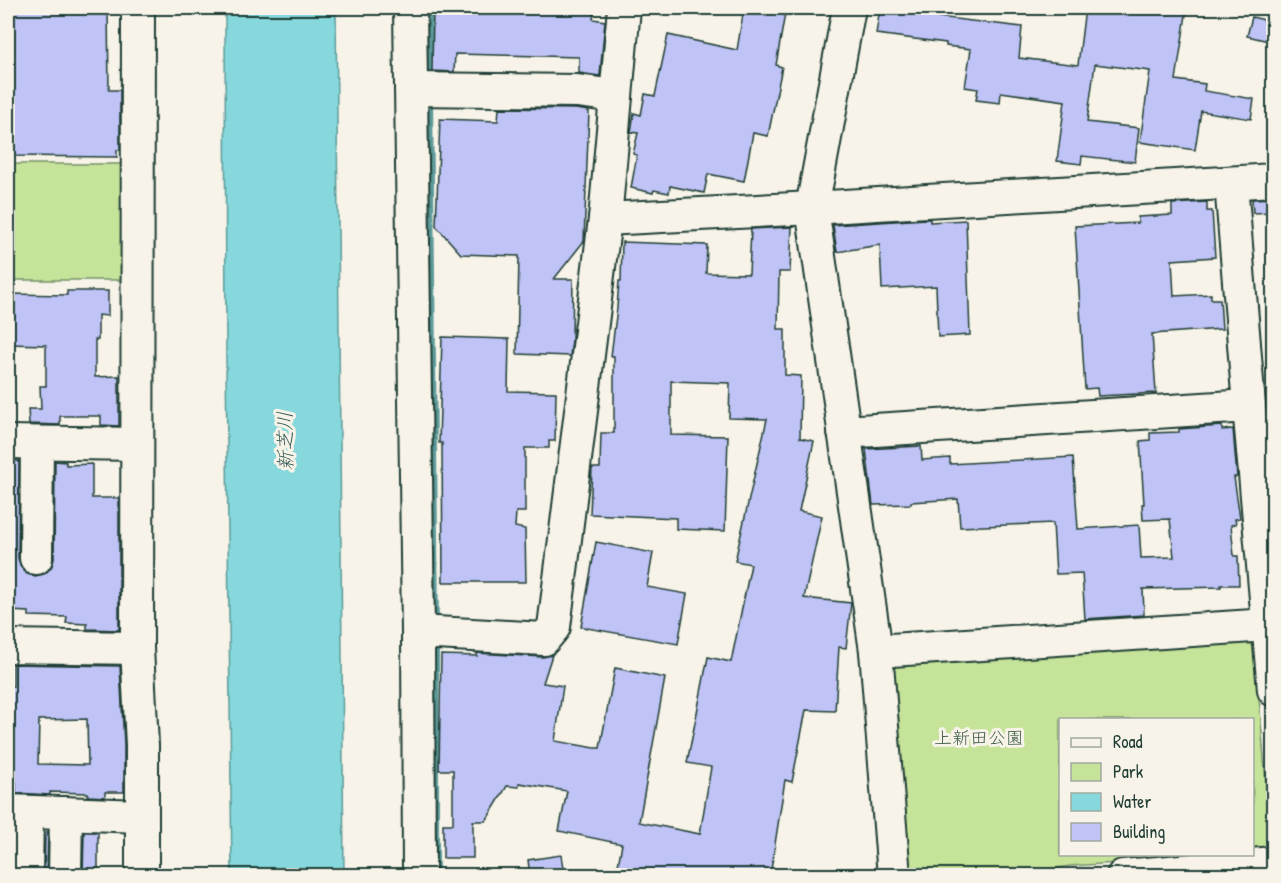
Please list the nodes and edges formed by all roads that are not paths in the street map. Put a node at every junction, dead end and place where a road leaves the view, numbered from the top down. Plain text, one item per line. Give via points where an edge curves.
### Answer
1 (138, 8) edge
2 (410, 8) edge
3 (624, 8) edge
4 (849, 8) edge
5 (411, 89) junction
6 (616, 96) junction
7 (1274, 180) edge
8 (1231, 183) junction
9 (812, 208) junction
10 (605, 219) junction
11 (1249, 406) junction
12 (843, 432) junction
13 (22, 443) edge
14 (137, 444) junction
15 (1267, 545) edge
16 (36, 558) dead end
17 (1268, 625) junction
18 (418, 632) junction
19 (8, 646) edge
20 (137, 648) junction
21 (876, 651) junction
22 (1274, 690) edge
23 (17, 812) edge
24 (66, 813) junction
25 (141, 816) junction
26 (1274, 863) edge
27 (1154, 874) edge
28 (26, 876) edge
29 (65, 876) edge
30 (142, 876) edge
31 (418, 876) edge
32 (894, 876) edge
33 (1122, 876) edge

1 - 14 street
2 - 5 street
3 - 6 street
4 - 9 street
5 - 6 street via 577,91
5 - 18 street
6 - 10 street
7 - 8 street
8 - 9 street
8 - 11 street
9 - 10 street
9 - 12 street
10 - 18 street via 554,627 544,639
11 - 12 street
11 - 15 street
12 - 21 street
13 - 14 street
13 - 16 street
14 - 20 street
15 - 17 street
17 - 21 street
17 - 22 street
18 - 31 street
19 - 20 street
20 - 25 street
21 - 32 street
23 - 24 street
23 - 28 street
24 - 25 street
24 - 29 street
25 - 30 street
26 - 27 street
27 - 33 street

